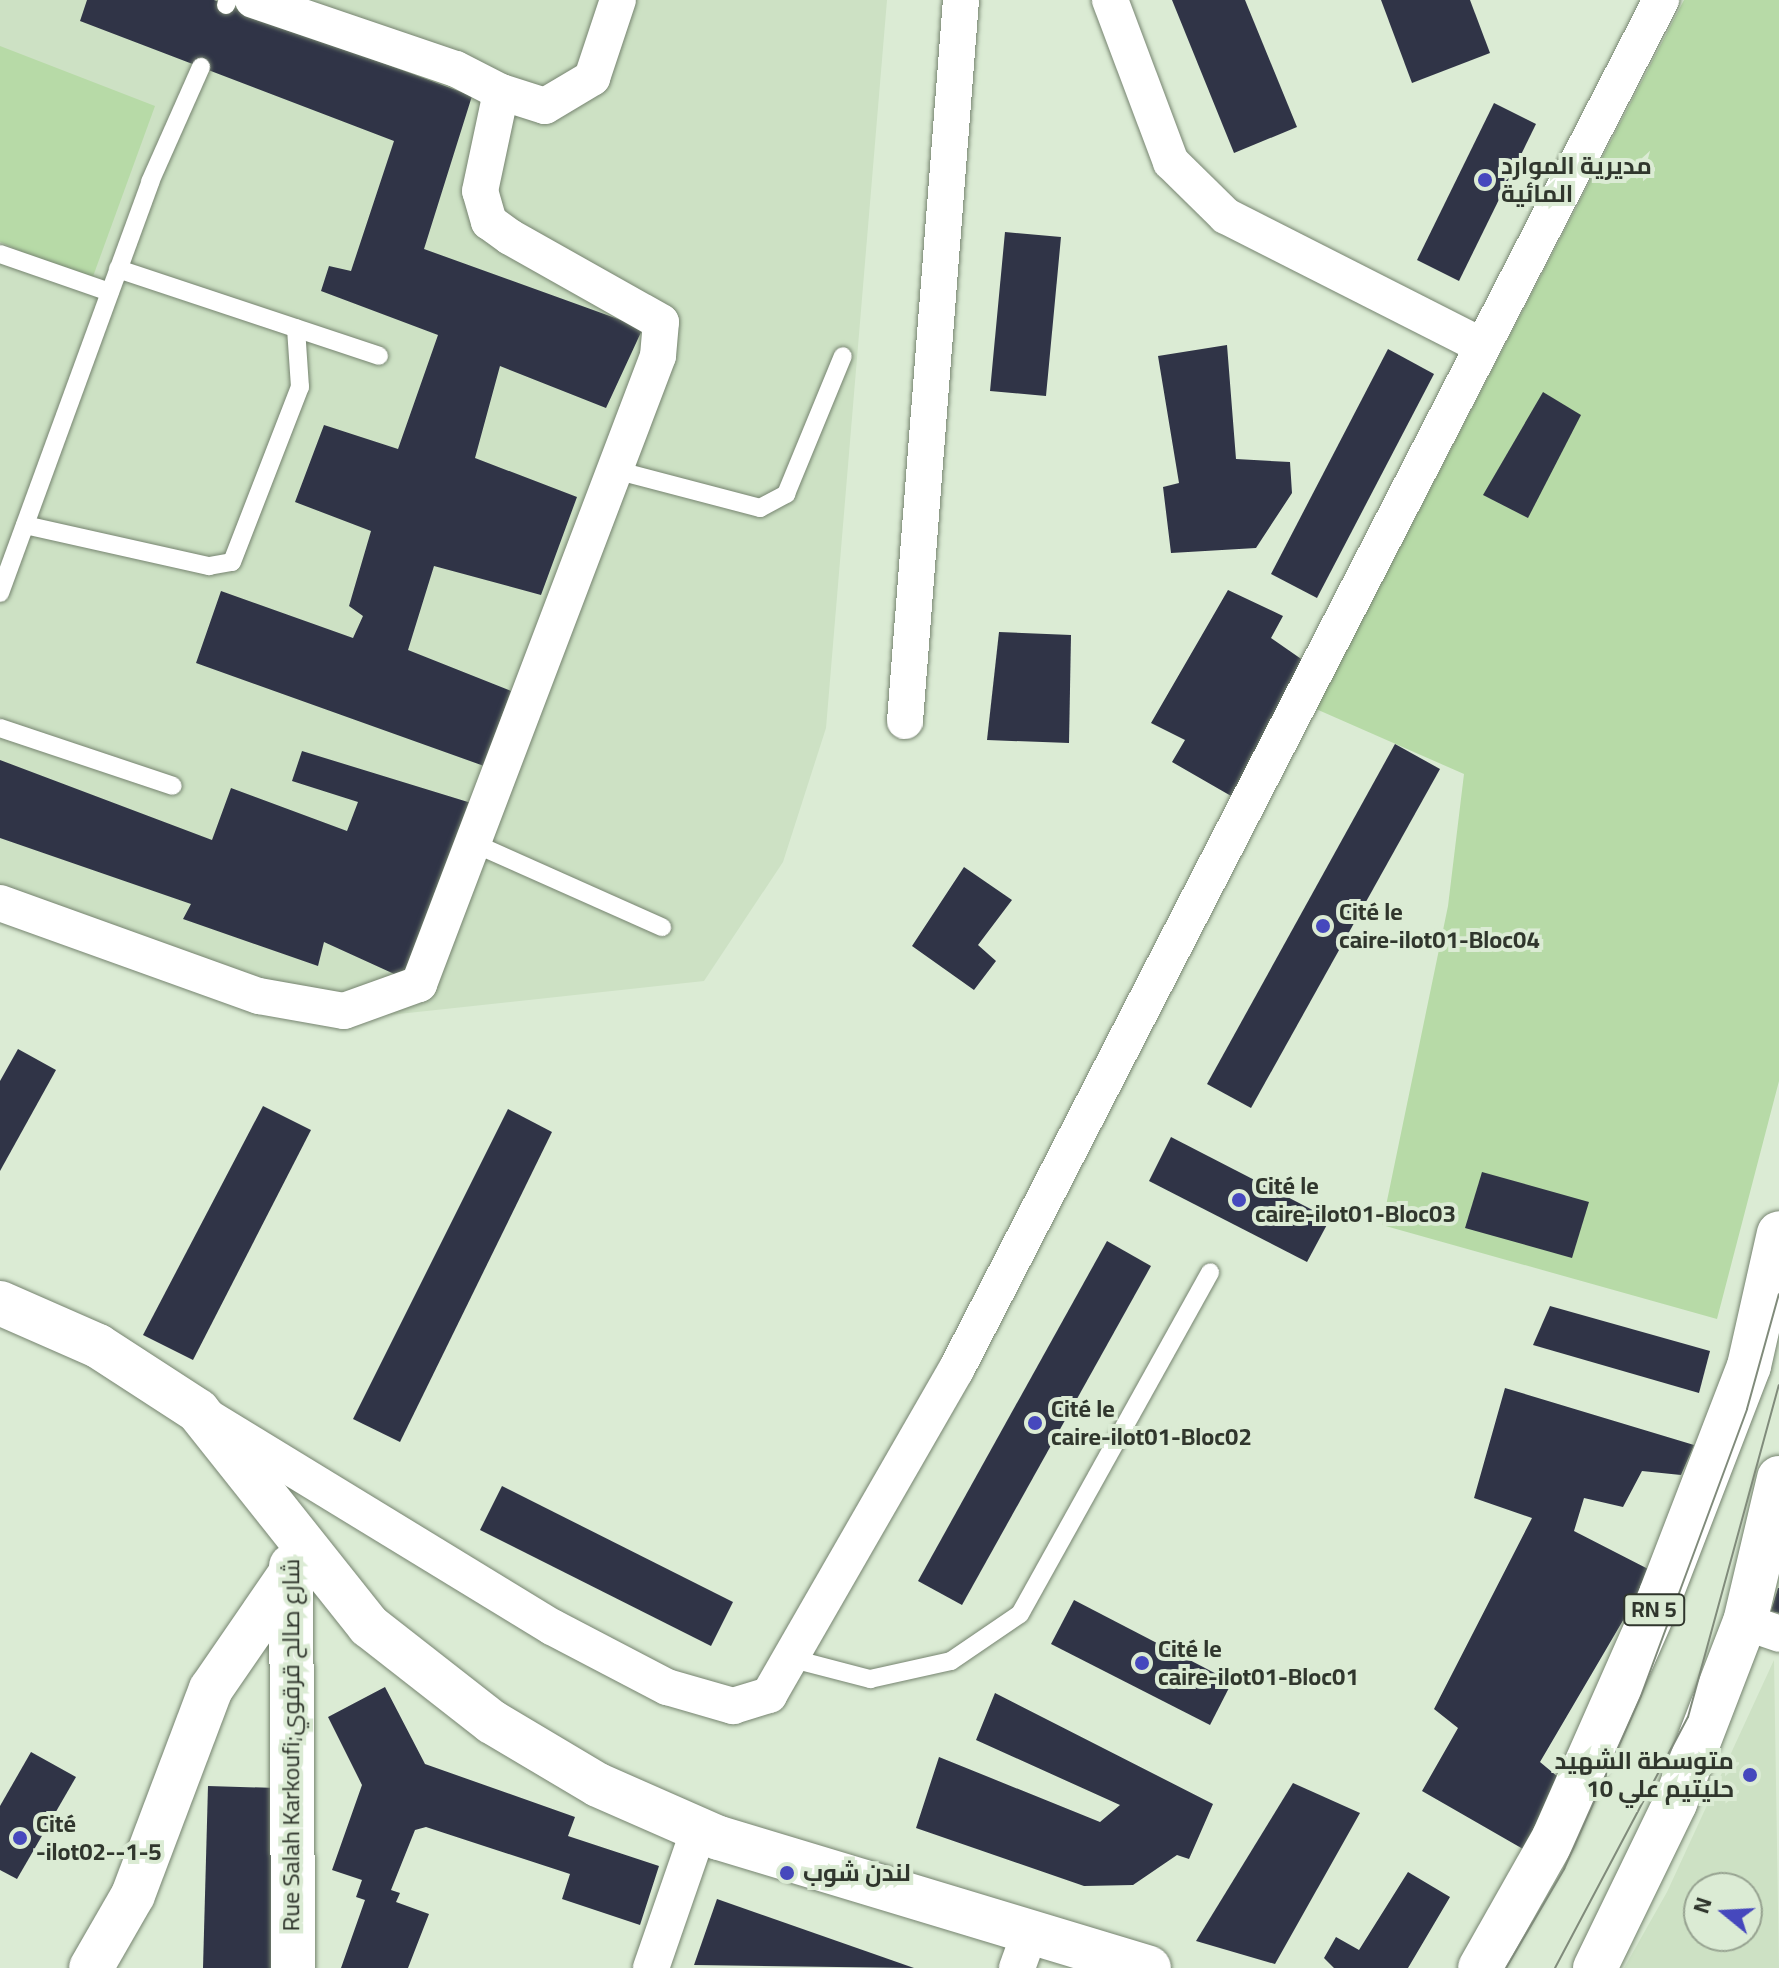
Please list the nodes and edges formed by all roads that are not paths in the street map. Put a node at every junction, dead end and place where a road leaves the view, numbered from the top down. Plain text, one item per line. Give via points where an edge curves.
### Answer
1 (618, 0) edge
2 (961, 0) edge
3 (1110, 0) edge
4 (1661, 0) edge
5 (236, 2) edge
6 (201, 67) dead end
7 (501, 92) junction
8 (0, 254) edge
9 (118, 269) junction
10 (110, 292) junction
11 (296, 328) junction
12 (1482, 346) junction
13 (379, 356) dead end
14 (843, 356) dead end
15 (619, 471) junction
16 (25, 525) junction
17 (0, 593) edge
18 (905, 721) dead end
19 (0, 728) edge
20 (173, 786) dead end
21 (473, 843) junction
22 (0, 903) edge
23 (662, 927) dead end
24 (1779, 1233) edge
25 (1210, 1272) dead end
26 (0, 1303) edge
27 (198, 1411) junction
28 (1779, 1478) edge
29 (288, 1523) junction
30 (292, 1571) junction
31 (1762, 1628) edge
32 (793, 1659) junction
33 (699, 1829) junction
34 (1023, 1950) edge
35 (91, 1968) edge
36 (293, 1968) edge
37 (651, 1968) edge
38 (1149, 1968) edge
39 (1480, 1968) edge
40 (1595, 1968) edge

1 - 7 street via 592,78 545,106
2 - 18 street
3 - 12 street via 1171,162 1226,216
4 - 12 street
5 - 7 street via 456,69
6 - 9 lane
7 - 15 street via 480,191 489,222 661,322 658,356
8 - 10 lane
9 - 10 lane
9 - 11 lane
10 - 16 lane
11 - 13 lane
11 - 16 lane via 300,387 232,562 209,566
12 - 32 street via 963,1356
14 - 15 lane via 786,494 760,508
15 - 21 street
16 - 17 lane
19 - 20 lane
21 - 22 street via 419,984 344,1011 259,996
21 - 23 lane
24 - 39 street, RN 5 via 1749,1366 1661,1594 1554,1837
25 - 32 lane via 1020,1614 951,1661 870,1679
26 - 27 street via 98,1346
27 - 29 street
27 - 32 street via 552,1627 667,1687 733,1706 769,1695
28 - 31 street
29 - 30 street, Rue Salah Karkoufi;شارع صالح قرقوي
29 - 33 street via 369,1626 492,1722 598,1785
30 - 35 street via 211,1689 133,1895
30 - 36 street, Rue Salah Karkoufi;شارع صالح قرقوي
31 - 40 street
33 - 34 street
33 - 37 street
34 - 38 street

